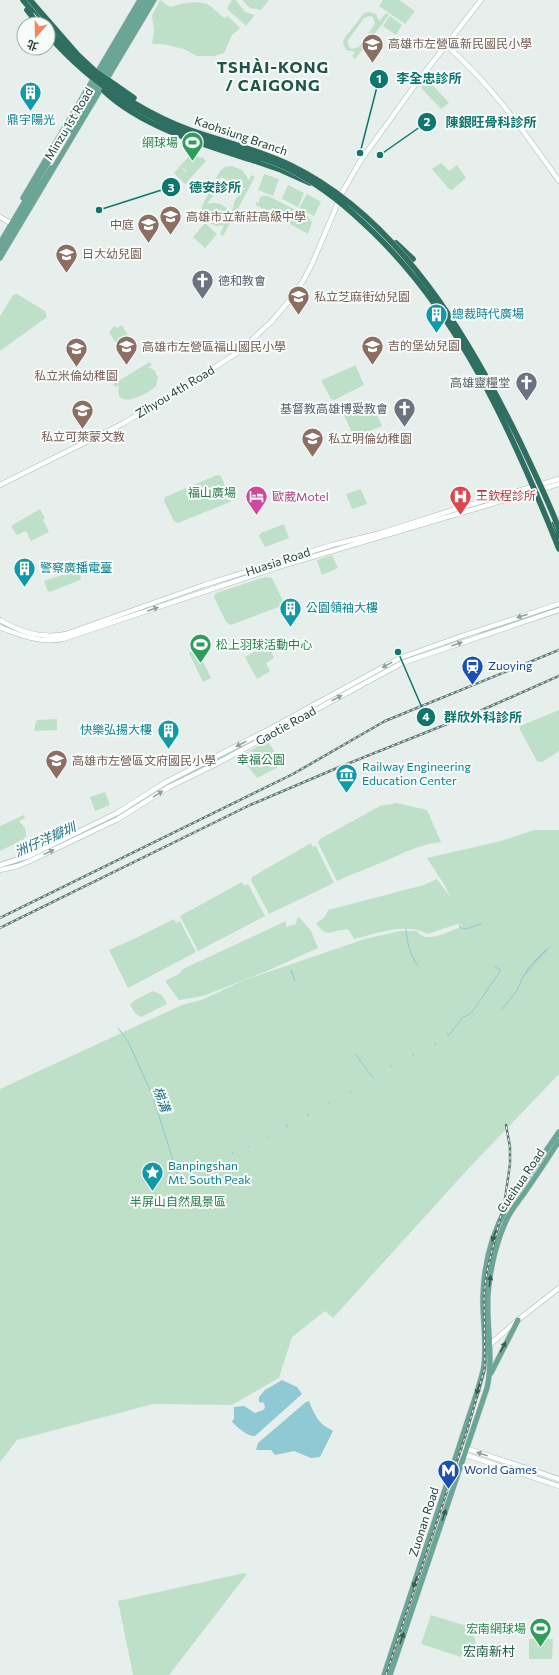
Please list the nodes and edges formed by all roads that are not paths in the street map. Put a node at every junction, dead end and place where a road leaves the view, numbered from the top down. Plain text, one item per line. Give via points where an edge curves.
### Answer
1 (20, 0) edge
2 (23, 0) edge
3 (29, 0) edge
4 (140, 0) edge
5 (145, 0) edge
6 (149, 0) edge
7 (154, 0) edge
8 (481, 0) edge
9 (32, 16) edge
10 (36, 16) edge
11 (40, 16) edge
12 (56, 32) edge
13 (56, 38) edge
14 (56, 44) edge
15 (446, 45) junction
16 (87, 62) dead end
17 (93, 80) junction
18 (158, 116) junction
19 (292, 166) junction
20 (559, 181) edge
21 (320, 188) dead end
22 (0, 217) edge
23 (13, 224) junction
24 (0, 237) edge
25 (0, 243) edge
26 (0, 250) edge
27 (0, 258) edge
28 (413, 260) dead end
29 (417, 276) junction
30 (495, 398) dead end
31 (559, 479) edge
32 (559, 484) edge
33 (0, 485) edge
34 (540, 488) junction
35 (559, 529) edge
36 (556, 535) edge
37 (559, 549) edge
38 (559, 604) edge
39 (559, 610) edge
40 (0, 620) edge
41 (0, 627) edge
42 (0, 865) edge
43 (0, 870) edge
44 (559, 1132) edge
45 (559, 1141) edge
46 (559, 1288) edge
47 (518, 1320) junction
48 (490, 1344) junction
49 (484, 1351) junction
50 (490, 1376) junction
51 (459, 1446) junction
52 (467, 1449) junction
53 (457, 1452) junction
54 (465, 1454) junction
55 (559, 1479) edge
56 (559, 1486) edge
57 (384, 1675) edge
58 (390, 1675) edge

1 - 9 highway
2 - 10 highway
3 - 11 highway, bridge
3 - 18 highway, bridge via 94,70
4 - 23 main road, Minzu 1st Road
5 - 23 main road, Minzu 1st Road
6 - 23 main road via 63,147
7 - 23 main road, Minzu 1st Road
8 - 15 street, Zihyou 4th Road
12 - 16 highway
13 - 18 highway, Kaohsiung Branch, bridge via 97,77
14 - 17 highway, Kaohsiung Branch, bridge
15 - 20 street via 475,71 500,101
15 - 33 street, Zihyou 4th Road via 361,160 343,191 303,281 272,322 245,347 178,391 122,424
17 - 21 highway, bridge via 112,98 150,122 196,142 281,170
17 - 29 highway, Kaohsiung Branch, bridge via 157,120 185,133 290,169 326,190
18 - 19 highway, Kaohsiung Branch, bridge
19 - 28 highway, bridge via 334,187
19 - 29 highway, Kaohsiung Branch, bridge via 328,186 361,212 391,242
22 - 23 street
23 - 24 main road, Minzu 1st Road
23 - 25 main road, Minzu 1st Road
23 - 26 main road
23 - 27 main road, Minzu 1st Road
29 - 35 highway, bridge via 452,320 501,402 544,491
29 - 36 highway, bridge via 460,342 490,396
30 - 36 highway, bridge via 540,493
31 - 34 street, Huasia Road
32 - 34 street, Huasia Road
34 - 36 highway
34 - 40 street, Huasia Road via 482,501 381,533 332,545 204,585 61,635 42,636 29,633
41 -> 34 street, Huasia Road via 39,640 63,639 328,552
36 - 37 highway
38 -> 42 street, Gaotie Road via 400,658 166,782 117,813 29,856
43 -> 39 street, Gaotie Road via 32,860 118,819 169,787 402,663
44 -> 49 main road, Cueihua Road via 500,1219 485,1272
48 -> 45 main road, Cueihua Road via 488,1301 491,1272 505,1223
46 - 47 street
47 - 48 street
50 -> 47 main road
48 - 49 street
48 - 50 main road, Cueihua Road
49 -> 51 main road, Zuonan Road via 484,1364 478,1389
50 - 52 main road, Zuonan Road
51 - 52 street
51 - 53 main road, Zuonan Road
52 - 54 main road, Zuonan Road
55 -> 52 street
53 - 54 street
53 -> 57 main road, Zuonan Road
54 - 56 street
58 -> 54 main road, Zuonan Road

